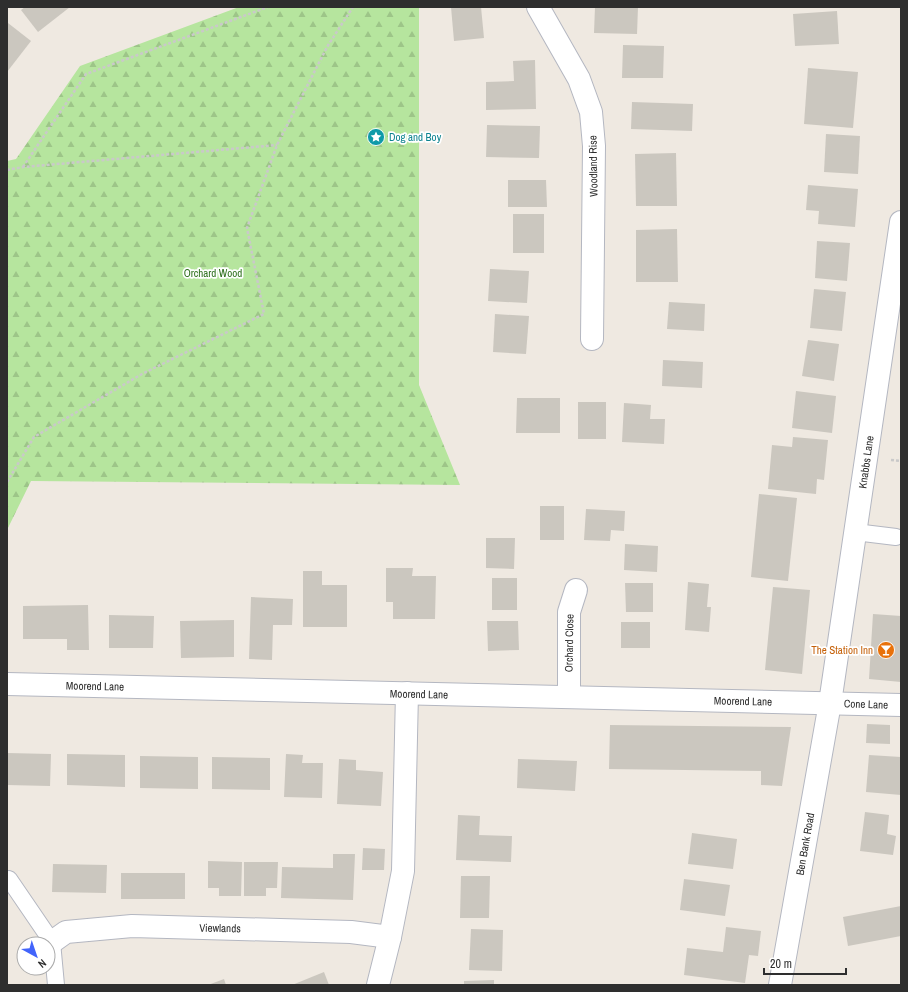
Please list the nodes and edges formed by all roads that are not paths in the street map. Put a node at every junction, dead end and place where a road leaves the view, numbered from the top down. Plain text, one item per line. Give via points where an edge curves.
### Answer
1 (538, 7) edge
2 (901, 222) edge
3 (592, 339) dead end
4 (855, 532) junction
5 (896, 537) dead end
6 (576, 590) dead end
7 (7, 684) edge
8 (407, 693) junction
9 (569, 697) junction
10 (830, 703) junction
11 (901, 705) edge
12 (9, 880) dead end
13 (48, 936) edge
14 (390, 937) junction
15 (56, 939) edge
16 (378, 985) edge
17 (780, 985) edge

1 - 3 street, Woodland Rise via 579,79 591,112 594,146
2 - 4 street, Knabbs Lane
4 - 5 lane
4 - 10 street, Knabbs Lane
6 - 9 street, Orchard Close via 569,612
7 - 8 street, Moorend Lane
8 - 9 street, Moorend Lane
8 - 14 street via 403,871
9 - 10 street, Moorend Lane
10 - 11 street, Cone Lane
10 - 17 street, Ben Bank Road
12 - 13 lane
14 - 15 street, Viewlands via 351,932 132,926 66,932
14 - 16 street

